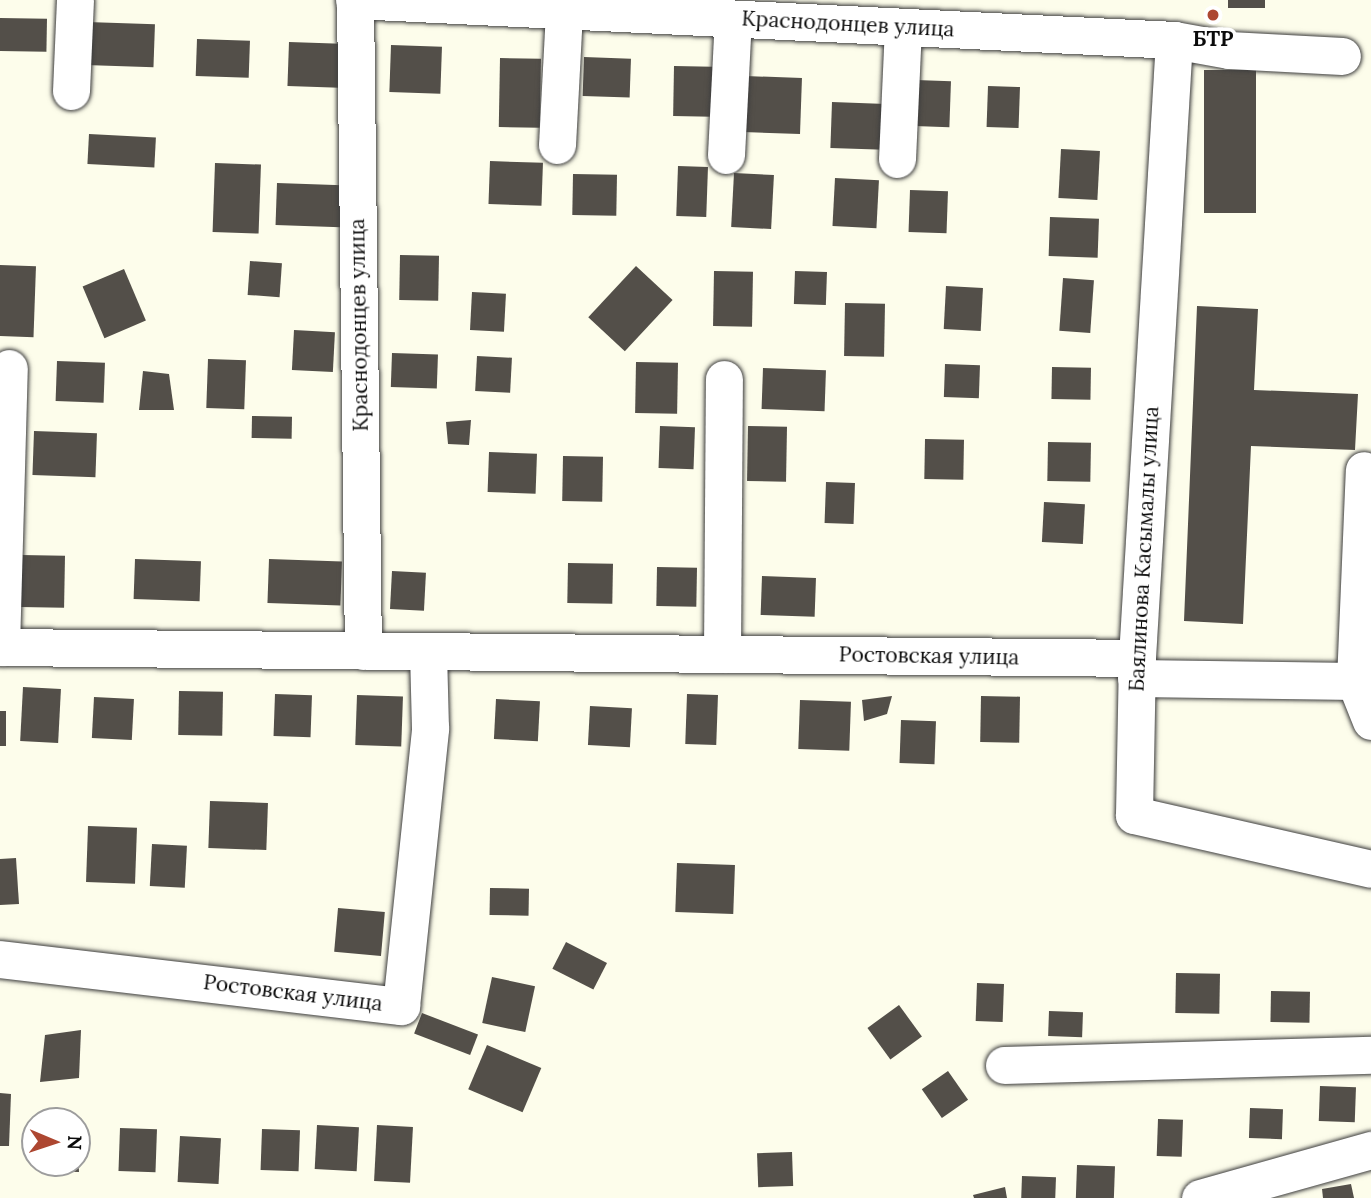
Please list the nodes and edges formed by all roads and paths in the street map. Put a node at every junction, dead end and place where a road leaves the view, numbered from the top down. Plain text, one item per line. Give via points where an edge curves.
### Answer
1 (75, 0) edge
2 (355, 0) edge
3 (564, 10) junction
4 (733, 19) junction
5 (903, 27) junction
6 (1174, 40) junction
7 (1342, 56) dead end
8 (71, 91) dead end
9 (557, 145) dead end
10 (726, 155) dead end
11 (897, 159) dead end
12 (9, 369) dead end
13 (724, 379) dead end
14 (1364, 470) dead end
15 (0, 648) edge
16 (363, 651) junction
17 (428, 653) junction
18 (722, 654) junction
19 (1136, 668) junction
20 (1355, 681) junction
21 (1371, 720) edge
22 (1371, 869) edge
23 (0, 958) edge
24 (1371, 1055) edge
25 (1004, 1065) dead end
26 (1371, 1150) edge
27 (1200, 1198) edge

1 - 8 street
2 - 3 street, Краснодонцев улица
2 - 16 street, Краснодонцев улица
3 - 4 street, Краснодонцев улица
3 - 9 street
4 - 5 street, Краснодонцев улица
4 - 10 street
5 - 6 street, Краснодонцев улица
5 - 11 street
6 - 7 street, Краснодонцев улица via 1229,50
6 - 19 street, Баялинова Касымалы улица
12 - 15 street
13 - 18 street
14 - 20 street
15 - 16 street, Ростовская улица
16 - 17 street, Ростовская улица
17 - 18 street, Ростовская улица
17 - 23 street, Ростовская улица via 430,728 401,1006
18 - 19 street, Ростовская улица
19 - 20 street, Ростовская улица
19 - 22 street, Баялинова Касымалы улица via 1134,815
20 - 21 street
24 - 25 street
26 - 27 street

